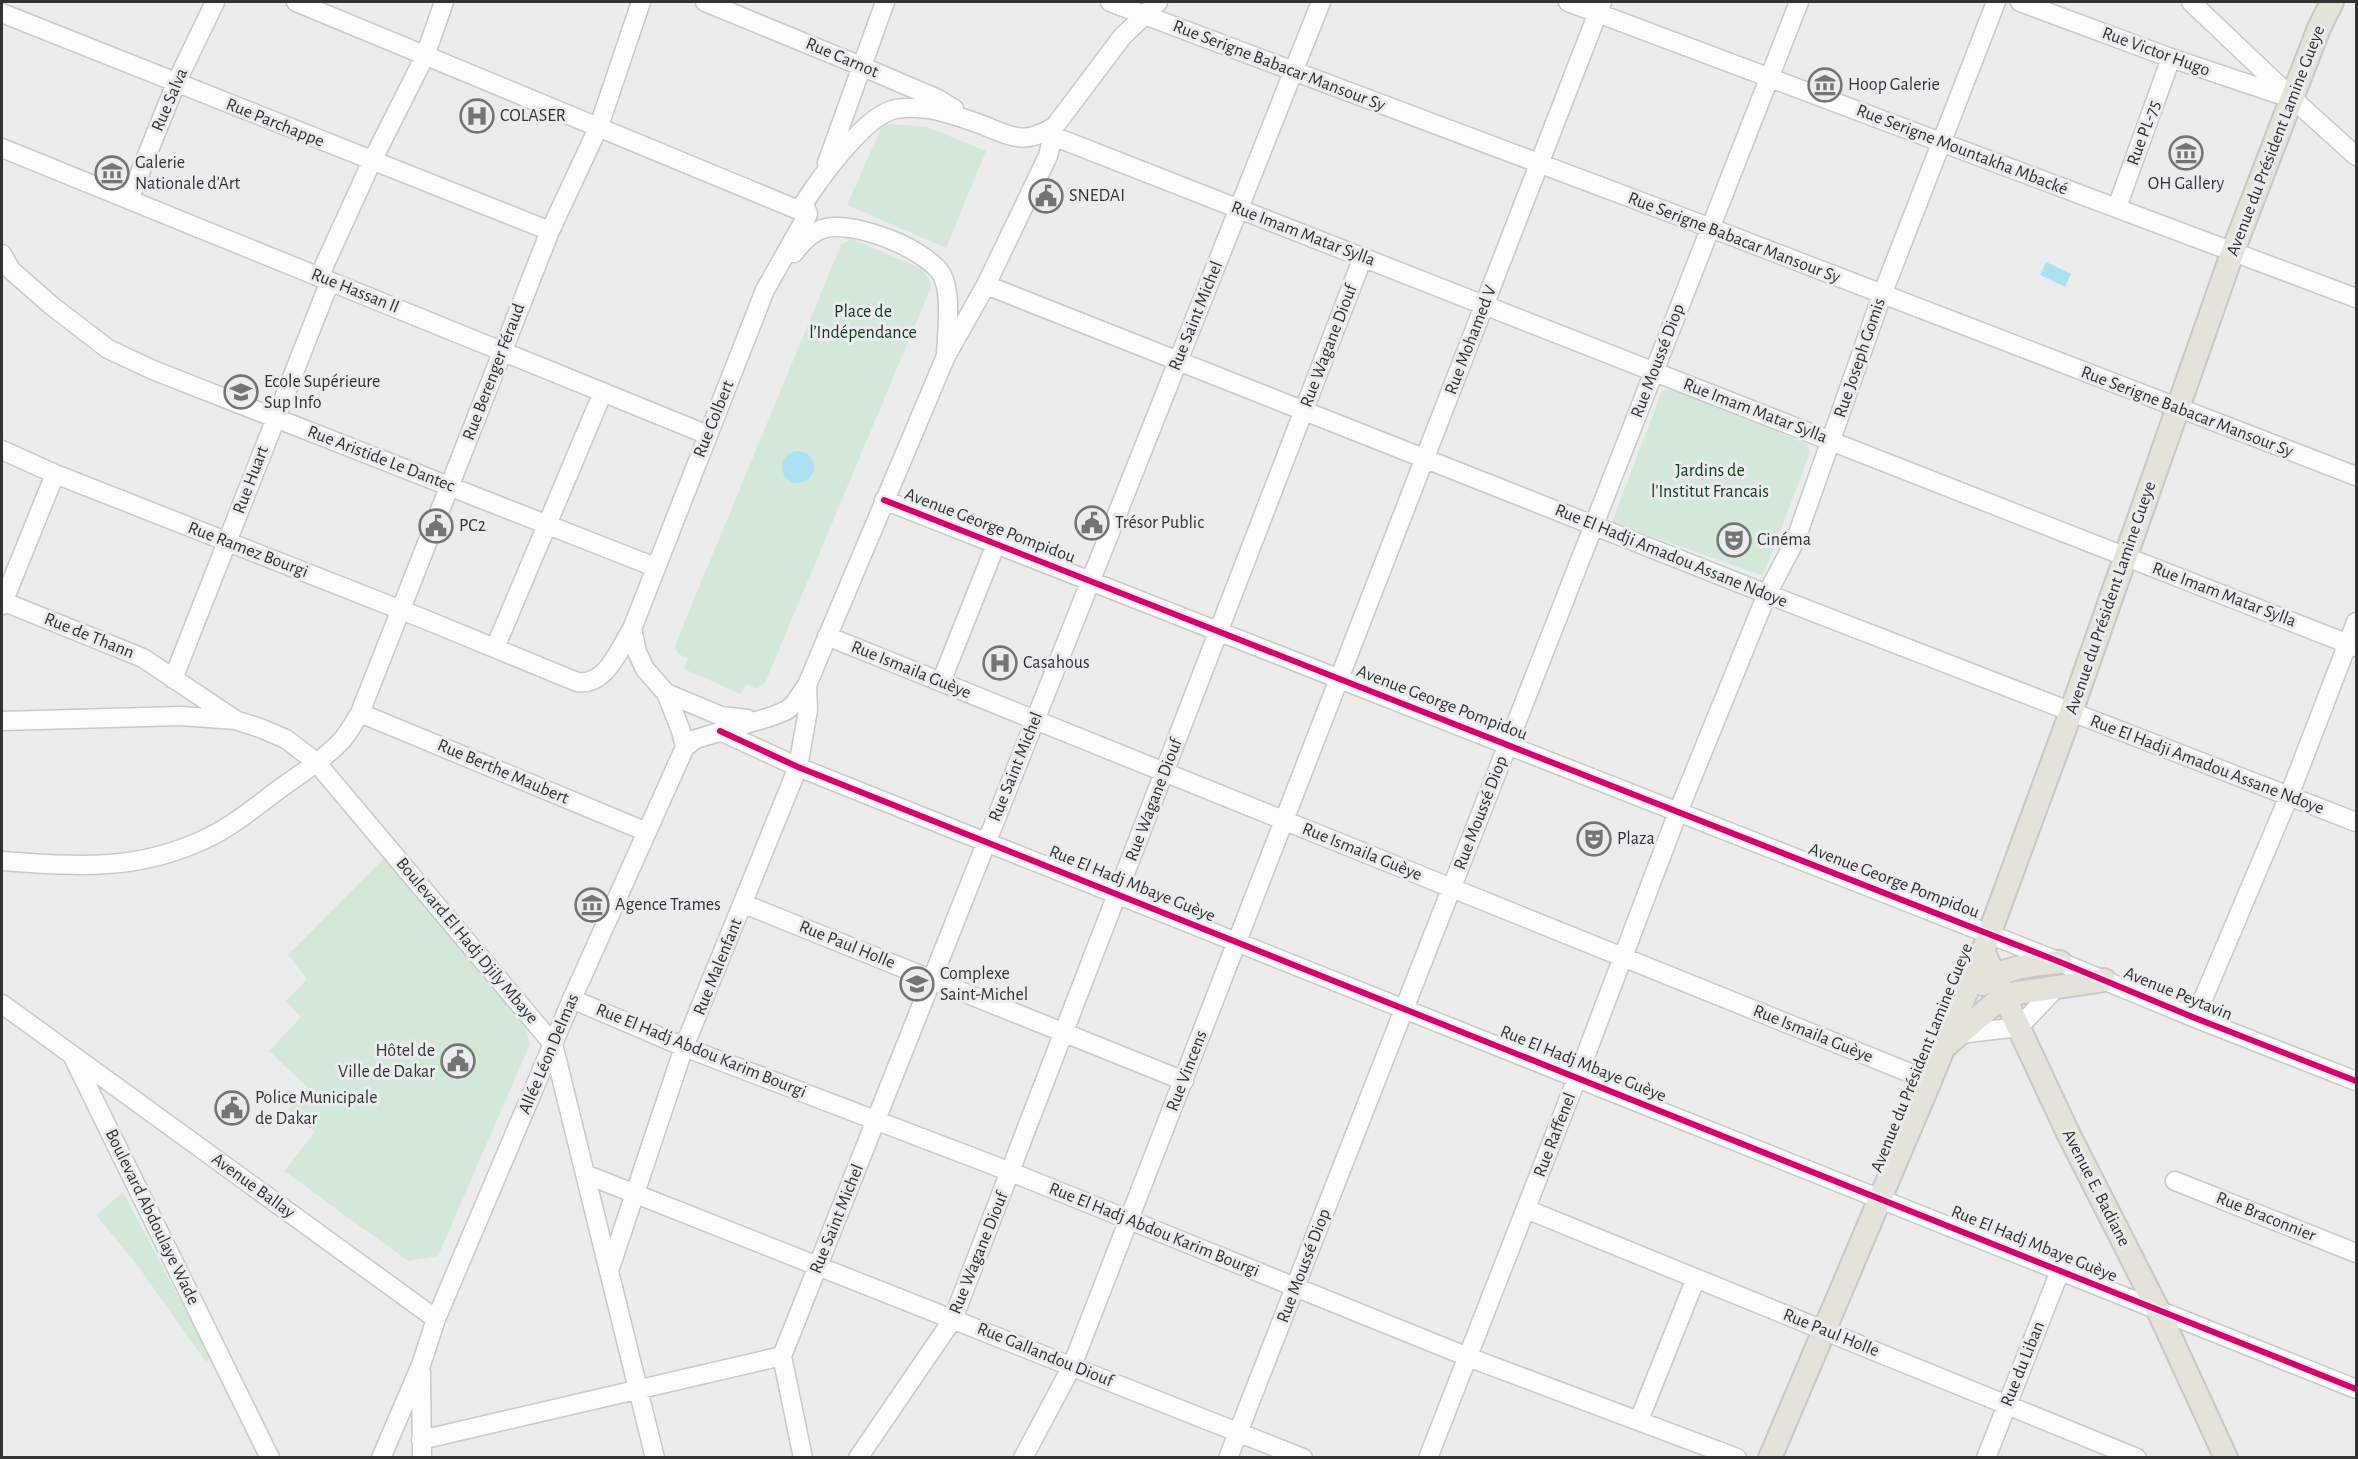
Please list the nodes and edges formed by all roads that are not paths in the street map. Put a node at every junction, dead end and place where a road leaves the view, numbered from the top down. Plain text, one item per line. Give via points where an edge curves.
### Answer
1 (215, 2) edge
2 (296, 2) edge
3 (444, 2) edge
4 (641, 2) edge
5 (705, 2) edge
6 (885, 2) edge
7 (1110, 2) edge
8 (1158, 2) edge
9 (1321, 2) edge
10 (1568, 2) edge
11 (1799, 2) edge
12 (1996, 2) edge
13 (2020, 2) edge
14 (2191, 2) edge
15 (2332, 2) edge
16 (1600, 7) edge
17 (2, 13) edge
18 (1145, 15) junction
19 (425, 56) junction
20 (2172, 58) junction
21 (861, 66) junction
22 (1293, 71) junction
23 (1770, 77) junction
24 (176, 83) junction
25 (2293, 99) junction
26 (976, 122) junction
27 (599, 126) junction
28 (1054, 131) junction
29 (1941, 142) junction
30 (2, 148) edge
31 (2356, 156) edge
32 (372, 161) junction
33 (1539, 164) junction
34 (823, 173) junction
35 (129, 200) junction
36 (2117, 207) junction
37 (1239, 208) junction
38 (808, 214) junction
39 (1710, 228) junction
40 (550, 231) junction
41 (2233, 251) junction
42 (1363, 257) junction
43 (5, 267) edge
44 (324, 279) junction
45 (986, 285) junction
46 (765, 290) junction
47 (1882, 295) junction
48 (2356, 298) edge
49 (1485, 305) junction
50 (502, 351) junction
51 (946, 356) junction
52 (1178, 362) junction
53 (1654, 372) junction
54 (603, 392) junction
55 (2177, 409) junction
56 (1304, 411) junction
57 (276, 418) junction
58 (708, 435) junction
59 (1831, 441) junction
60 (2, 450) edge
61 (1426, 459) junction
62 (55, 474) junction
63 (2356, 476) edge
64 (450, 486) junction
65 (884, 500) junction
66 (548, 525) junction
67 (1594, 525) junction
68 (227, 542) junction
69 (996, 544) junction
70 (2126, 556) junction
71 (655, 567) junction
72 (1090, 581) junction
73 (1767, 594) junction
74 (2, 603) edge
75 (401, 610) junction
76 (2356, 622) edge
77 (632, 629) junction
78 (1219, 632) junction
79 (827, 636) junction
80 (2352, 646) edge
81 (495, 648) junction
82 (173, 679) junction
83 (1340, 679) junction
84 (941, 682) junction
85 (807, 685) junction
86 (666, 693) junction
87 (2071, 712) junction
88 (360, 713) junction
89 (235, 720) junction
90 (758, 720) junction
91 (1035, 720) junction
92 (2, 721) edge
93 (720, 731) junction
94 (1508, 745) junction
95 (685, 747) junction
96 (316, 762) junction
97 (798, 767) junction
98 (1165, 772) junction
99 (2289, 796) junction
100 (1678, 812) junction
101 (1285, 821) junction
102 (2356, 822) edge
103 (647, 832) junction
104 (987, 842) junction
105 (2, 861) edge
106 (1452, 888) junction
107 (1118, 895) junction
108 (744, 904) junction
109 (1238, 942) junction
110 (1986, 943) junction
111 (1623, 957) junction
112 (2060, 962) junction
113 (932, 980) junction
114 (2104, 980) junction
115 (1999, 985) junction
116 (2056, 988) junction
117 (572, 999) junction
118 (1963, 1000) junction
119 (2, 1004) edge
120 (1404, 1009) junction
121 (2195, 1018) junction
122 (2019, 1027) junction
123 (1064, 1033) junction
124 (1952, 1041) junction
125 (553, 1044) junction
126 (684, 1047) junction
127 (71, 1052) junction
128 (1577, 1078) junction
129 (1184, 1081) junction
130 (1930, 1081) junction
131 (2356, 1081) edge
132 (876, 1120) junction
133 (1011, 1172) junction
134 (585, 1174) junction
135 (2175, 1181) dead end
136 (635, 1194) junction
137 (1880, 1199) junction
138 (1526, 1209) junction
139 (1129, 1220) junction
140 (2356, 1253) edge
141 (818, 1266) junction
142 (2060, 1271) junction
143 (609, 1272) junction
144 (1696, 1278) junction
145 (1295, 1287) junction
146 (2158, 1310) junction
147 (436, 1319) junction
148 (953, 1319) junction
149 (1824, 1330) junction
150 (782, 1356) junction
151 (1468, 1356) junction
152 (421, 1365) junction
153 (1072, 1366) junction
154 (2356, 1389) edge
155 (639, 1390) junction
156 (2007, 1404) junction
157 (1639, 1420) junction
158 (1239, 1432) junction
159 (422, 1449) edge
160 (270, 1458) edge
161 (381, 1458) edge
162 (655, 1458) edge
163 (803, 1458) edge
164 (858, 1458) edge
165 (1023, 1458) edge
166 (1228, 1458) edge
167 (1303, 1458) edge
168 (1428, 1458) edge
169 (1737, 1458) edge
170 (1770, 1458) edge
171 (1986, 1458) edge
172 (2137, 1458) edge
173 (2226, 1458) edge

1 - 24 street, Rue Salva
2 - 19 street
3 - 19 street, Rue Huart
4 - 27 street, Rue Berenger Féraud
5 - 21 street, Rue Carnot
6 - 21 street
7 - 18 street, Rue Serigne Babacar Mansour Sy
8 - 18 street
9 - 22 street, Rue Saint Michel
10 - 16 street, Rue Serigne Mountakha Mbacké
11 - 23 street, Rue Moussé Diop
12 - 29 street, Rue Joseph Gomis
13 - 20 street, Rue Victor Hugo
14 - 25 street
15 - 25 main road, Avenue du Président Lamine Gueye
16 - 23 street, Rue Serigne Mountakha Mbacké
16 - 33 street, Rue Mohamed V
17 - 24 street, Rue Parchappe
18 - 22 street, Rue Serigne Babacar Mansour Sy
18 - 28 street via 1122,37
19 - 27 street
19 - 32 street, Rue Huart
20 - 25 street, Rue Victor Hugo
20 - 36 street, Rue PL-75
21 - 26 street, Rue Carnot via 938,99
21 - 34 street
22 - 33 street, Rue Serigne Babacar Mansour Sy
22 - 37 street, Rue Saint Michel
23 - 29 street, Rue Serigne Mountakha Mbacké
23 - 39 street, Rue Moussé Diop
24 - 32 street, Rue Parchappe
24 - 35 street, Rue Salva
25 - 31 street
25 - 41 main road, Avenue du Président Lamine Gueye
26 - 28 street via 1012,136
26 - 34 street via 929,109 895,109 871,124
27 - 38 street
27 - 40 street, Rue Berenger Féraud
28 - 37 street, Rue Imam Matar Sylla
28 - 45 street via 1048,156
29 - 36 street, Rue Serigne Mountakha Mbacké
29 - 47 street, Rue Joseph Gomis
30 - 35 street, Rue Hassan ll
32 - 40 street, Rue Parchappe
32 - 44 street, Rue Huart
33 - 39 street, Rue Serigne Babacar Mansour Sy
33 - 49 street, Rue Mohamed V
34 - 38 street, Rue Colbert via 804,203
35 - 44 street, Rue Hassan ll
36 - 41 street, Rue Serigne Mountakha Mbacké
37 - 42 street, Rue Imam Matar Sylla
37 - 52 street, Rue Saint Michel
38 - 46 street, Rue Colbert
39 - 47 street, Rue Serigne Babacar Mansour Sy
39 - 53 street, Rue Moussé Diop
40 - 50 street, Rue Berenger Féraud
41 - 48 street, Rue Serigne Mountakha Mbacké
41 - 55 main road, Avenue du Président Lamine Gueye
42 - 49 street, Rue Imam Matar Sylla
42 - 56 street, Rue Wagane Diouf
43 - 57 street, Rue Aristide Le Dantec via 108,349
44 - 50 street, Rue Hassan ll
44 - 57 street, Rue Huart
45 - 51 street
45 - 52 street, Rue El Hadji Amadou Assane Ndoye
46 - 51 street via 810,236 824,228 840,226 866,230 915,251 943,276 947,292
46 - 58 street, Rue Colbert
47 - 55 street, Rue Serigne Babacar Mansour Sy
47 - 59 street, Rue Joseph Gomis
49 - 53 street, Rue Imam Matar Sylla
49 - 61 street, Rue Mohamed V
50 - 54 street, Rue Hassan ll
50 - 64 street, Rue Berenger Féraud
51 - 65 street
52 - 56 street, Rue El Hadji Amadou Assane Ndoye
52 - 72 street, Rue Saint Michel
53 - 59 street, Rue Imam Matar Sylla
53 - 67 street, Rue Moussé Diop
54 - 58 street, Rue Hassan ll
54 - 66 street
55 - 63 street, Rue Serigne Babacar Mansour Sy
55 - 70 main road, Avenue du Président Lamine Gueye
56 - 61 street, Rue El Hadji Amadou Assane Ndoye
56 - 78 street, Rue Wagane Diouf
57 - 64 street, Rue Aristide Le Dantec
57 - 68 street, Rue Huart
58 - 71 street, Rue Colbert
59 - 70 street, Rue Imam Matar Sylla
59 - 73 street, Rue Joseph Gomis via 1796,539
60 - 62 street, Rue Ramez Bourgi
61 - 67 street, Rue El Hadji Amadou Assane Ndoye
61 - 83 street, Rue Mohamed V
62 - 68 street, Rue Ramez Bourgi
62 - 74 street
64 - 66 street, Rue Aristide Le Dantec
64 - 75 street, Rue Berenger Féraud
65 - 69 street, Avenue George Pompidou
65 - 79 street
66 - 71 street, Rue Aristide Le Dantec
66 - 81 street
67 - 73 street, Rue El Hadji Amadou Assane Ndoye
67 - 94 street, Rue Moussé Diop
68 - 75 street, Rue Ramez Bourgi
68 - 82 street, Rue Huart
69 - 72 street, Avenue George Pompidou
69 - 84 street
70 - 80 street, Rue Imam Matar Sylla
70 - 87 main road, Avenue du Président Lamine Gueye
71 - 77 street, Rue Colbert
72 - 78 street, Avenue George Pompidou
72 - 91 street, Rue Saint Michel
73 - 87 street, Rue El Hadji Amadou Assane Ndoye
73 - 100 street, Rue Joseph Gomis
74 - 82 street, Rue de Thann via 143,657
75 - 81 street, Rue Ramez Bourgi
75 - 88 street, Rue Berenger Féraud
76 - 80 street
77 - 81 street, Rue Colbert via 602,676 593,682 577,682
77 - 86 street via 636,652 645,669
78 - 83 street, Avenue George Pompidou
78 - 98 street, Rue Wagane Diouf
79 - 84 street, Rue Ismaila Guèye
79 - 85 street
80 - 99 street
82 - 89 street, Rue de Thann
83 - 94 street, Avenue George Pompidou
83 - 101 street, Rue Vincens
84 - 91 street, Rue Ismaila Guèye
85 - 90 street via 787,710
85 - 97 street, Rue Malenfant via 808,710
86 - 90 street via 721,716
86 - 95 street
87 - 99 street, Rue El Hadji Amadou Assane Ndoye
87 - 110 main road, Avenue du Président Lamine Gueye
88 - 96 street, Rue Berenger Féraud via 343,739
88 - 103 street, Rue Berthe Maubert
89 - 92 street, Boulevard El Hadj Djily Mbaye via 182,716
89 - 96 street, Boulevard El Hadj Djily Mbaye via 286,739
90 - 93 street
91 - 98 street, Rue Ismaila Guèye
91 - 104 street, Rue Saint Michel
93 - 95 street
93 - 97 street, Rue El Hadj Mbaye Guèye
94 - 100 street, Avenue George Pompidou
94 - 106 street, Rue Moussé Diop
95 - 103 street, Allée Léon Delmas
96 - 105 street, Rue Berenger Féraud via 234,822 203,840 162,856 117,865
96 - 125 street, Boulevard El Hadj Djily Mbaye
97 - 104 street, Rue El Hadj Mbaye Guèye
97 - 108 street, Rue Malenfant
98 - 101 street, Rue Ismaila Guèye
98 - 107 street, Rue Wagane Diouf
99 - 102 street, Rue El Hadji Amadou Assane Ndoye
99 - 121 street
100 - 110 street, Avenue George Pompidou
100 - 111 street, Rue Raffenel
101 - 106 street, Rue Ismaila Guèye
101 - 109 street, Rue Vincens
103 - 117 street, Allée Léon Delmas
104 - 107 street, Rue El Hadj Mbaye Guèye
104 - 113 street, Rue Saint Michel
106 - 111 street, Rue Ismaila Guèye
106 - 120 street, Rue Moussé Diop
107 - 109 street, Rue El Hadj Mbaye Guèye
107 - 123 street, Rue Wagane Diouf
108 - 113 street, Rue Paul Holle
108 - 126 street, Rue Malenfant
109 - 120 street, Rue El Hadj Mbaye Guèye
109 - 129 street, Rue Vincens
110 - 112 street, Avenue Peytavin
110 - 115 main road, Avenue E. Badiane
110 - 118 main road, Avenue du Président Lamine Gueye
111 - 128 street, Rue Raffenel
111 - 130 street, Rue Ismaila Guèye
112 - 114 street, Avenue Peytavin
112 - 115 main road via 2019,966
113 - 123 street, Rue Paul Holle
113 - 132 street, Rue Saint Michel
114 - 116 main road
114 - 121 street, Avenue Peytavin
115 - 116 main road
115 - 118 main road
115 - 122 main road, Avenue E. Badiane
115 - 124 main road
116 - 122 street
117 - 125 street, Allée Léon Delmas
117 - 126 street, Rue El Hadj Abdou Karim Bourgi
118 - 124 main road, Avenue du Président Lamine Gueye
119 - 127 street, Boulevard Abdoulaye Wade
120 - 128 street, Rue El Hadj Mbaye Guèye
120 - 145 street, Rue Moussé Diop
121 - 131 street, Avenue Peytavin
122 - 124 street
122 - 146 main road, Avenue E. Badiane
123 - 129 street, Rue Paul Holle
123 - 133 street, Rue Wagane Diouf
124 - 130 main road, Avenue du Président Lamine Gueye
125 - 134 street, Boulevard El Hadj Djily Mbaye
125 - 147 street, Allée Léon Delmas
126 - 132 street, Rue El Hadj Abdou Karim Bourgi
126 - 136 street, Rue Malenfant
127 - 147 street, Avenue Ballay
127 - 160 street, Boulevard Abdoulaye Wade
128 - 137 street, Rue El Hadj Mbaye Guèye
128 - 138 street, Rue Raffenel
129 - 139 street, Rue Vincens
130 - 137 main road, Avenue du Président Lamine Gueye
132 - 133 street, Rue El Hadj Abdou Karim Bourgi
132 - 141 street, Rue Saint Michel
133 - 139 street, Rue El Hadj Abdou Karim Bourgi
133 - 148 street, Rue Wagane Diouf
134 - 136 street, Rue Gallandou Diouf
134 - 143 street, Boulevard El Hadj Djily Mbaye
135 - 140 street, Rue Braconnier
136 - 141 street, Rue Gallandou Diouf
136 - 143 street, Rue Malenfant
137 - 142 street, Rue El Hadj Mbaye Guèye
137 - 149 main road, Avenue du Président Lamine Gueye
138 - 144 street, Rue Paul Holle
138 - 151 street, Rue Raffenel
139 - 145 street, Rue El Hadj Abdou Karim Bourgi
139 - 153 street, Rue Vincens
141 - 148 street, Rue Gallandou Diouf
141 - 150 street, Rue Saint Michel
142 - 146 street, Rue El Hadj Mbaye Guèye
142 - 156 street, Rue du Liban
143 - 155 street, Boulevard El Hadj Djily Mbaye
144 - 149 street, Rue Paul Holle
144 - 157 street
145 - 151 street, Rue El Hadj Abdou Karim Bourgi
145 - 158 street, Rue Moussé Diop
146 - 154 street, Rue El Hadj Mbaye Guèye
146 - 173 main road, Avenue E. Badiane
147 - 152 street, Allée Léon Delmas
148 - 153 street, Rue Gallandou Diouf
148 - 164 street, Rue Wagane Diouf
149 - 156 street, Rue Paul Holle
149 - 170 main road, Avenue du Président Lamine Gueye
150 - 155 street
150 - 163 street
151 - 157 street, Rue El Hadj Abdou Karim Bourgi
151 - 168 street, Rue Raffenel
152 - 159 street
152 - 161 street
153 - 158 street, Rue Gallandou Diouf
153 - 165 street, Rue Vincens
155 - 159 street
155 - 162 street, Boulevard El Hadj Djily Mbaye
156 - 171 street, Rue du Liban
156 - 172 street, Rue Paul Holle
157 - 169 street, Rue El Hadj Abdou Karim Bourgi
158 - 166 street, Rue Moussé Diop
158 - 167 street, Rue Gallandou Diouf

